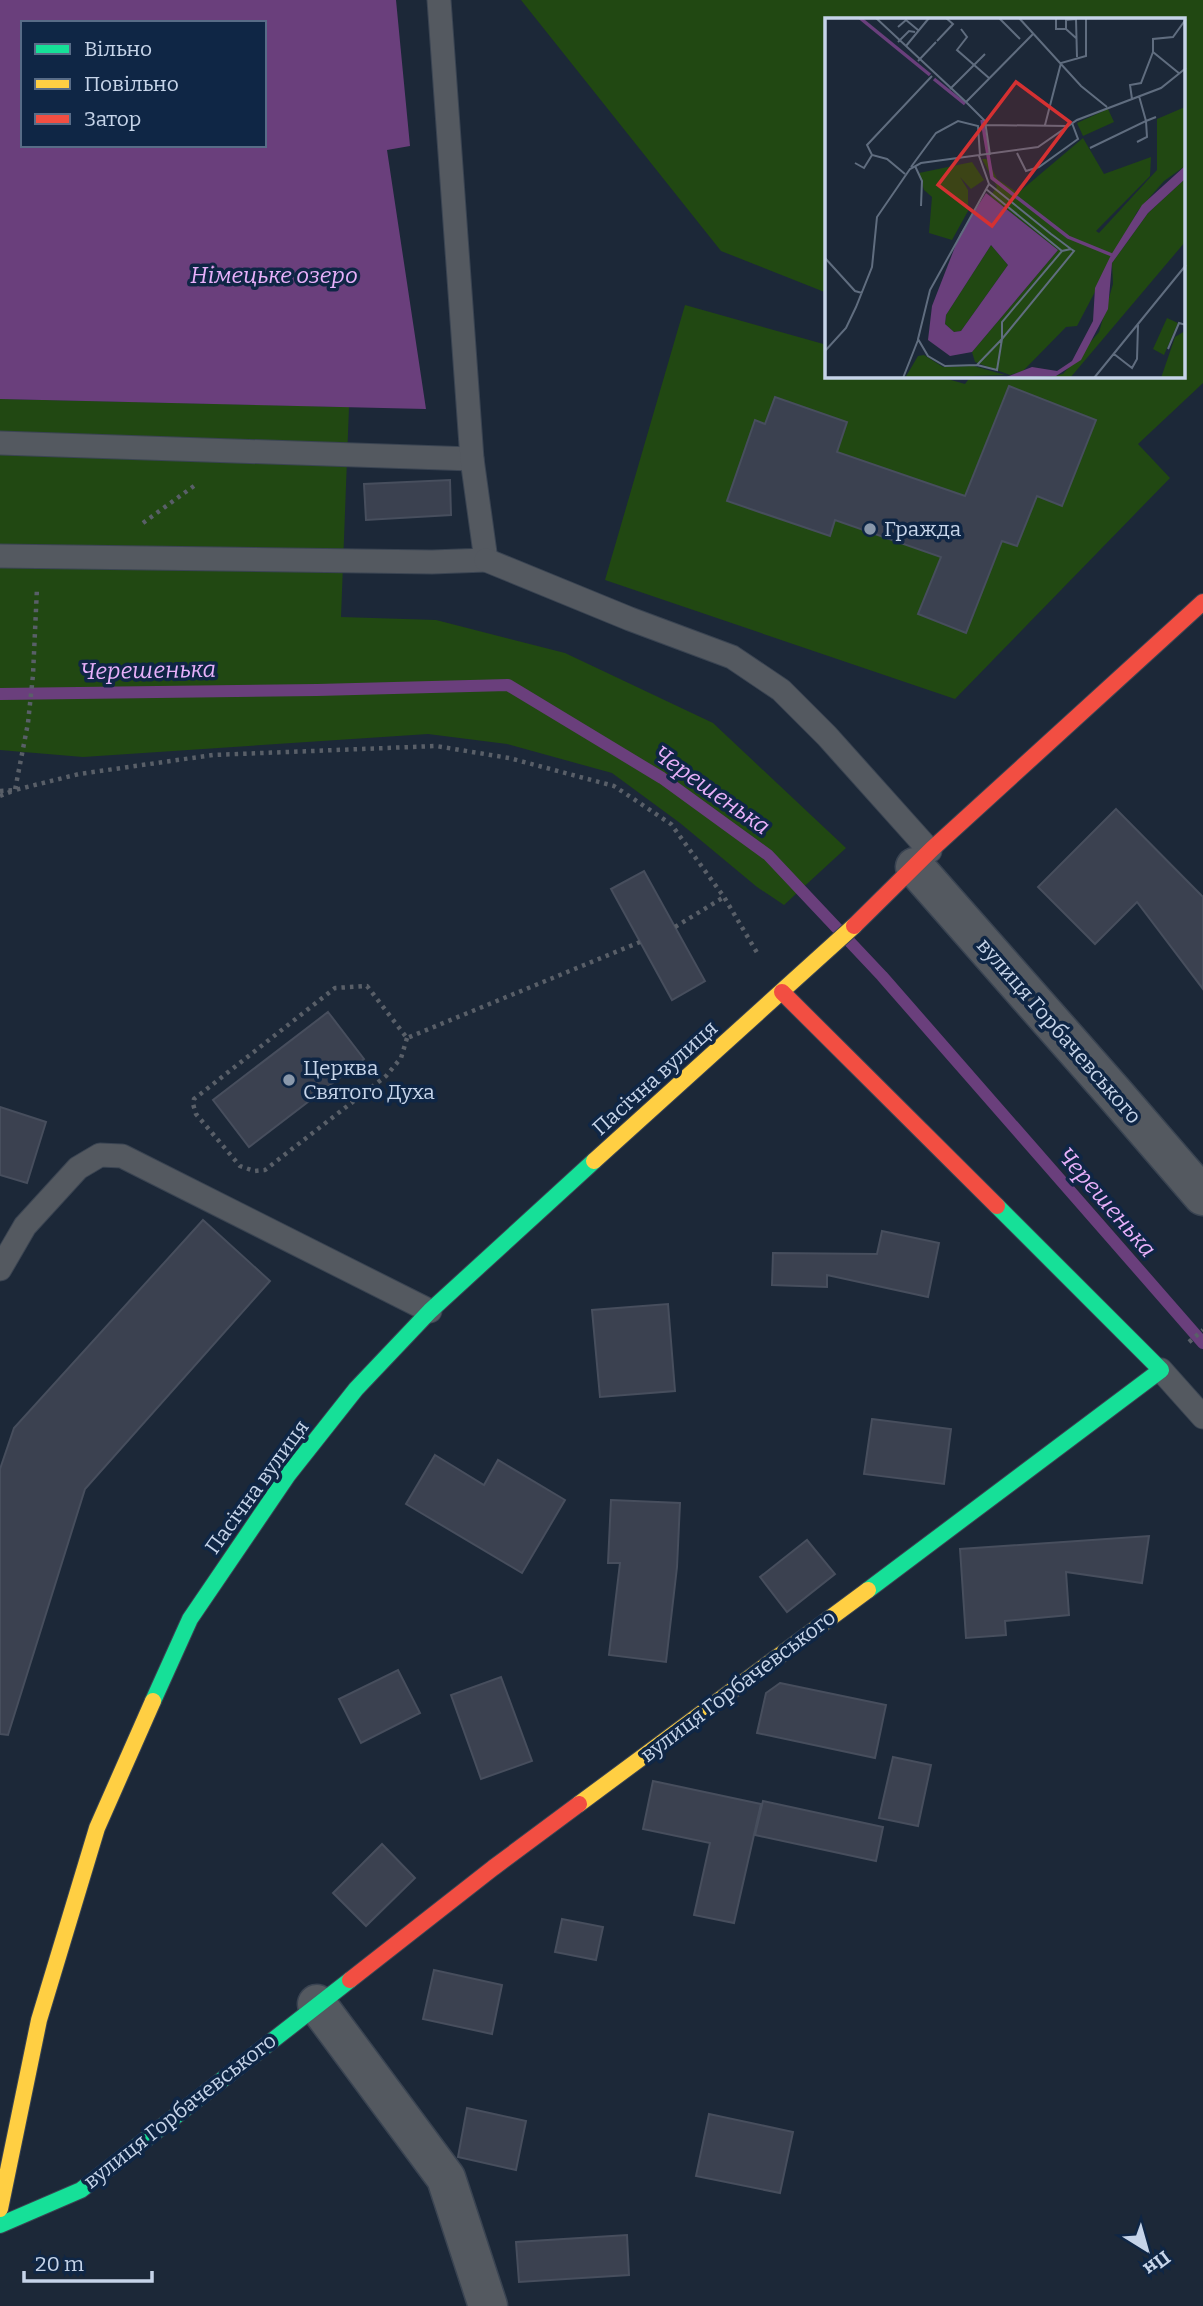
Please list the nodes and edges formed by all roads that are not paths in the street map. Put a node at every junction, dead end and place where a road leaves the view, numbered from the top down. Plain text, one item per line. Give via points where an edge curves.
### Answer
1 (439, 0) edge
2 (0, 443) edge
3 (472, 459) junction
4 (0, 556) edge
5 (486, 560) junction
6 (1203, 602) edge
7 (922, 859) junction
8 (782, 992) junction
9 (1203, 1196) edge
10 (0, 1269) edge
11 (430, 1311) junction
12 (1160, 1370) junction
13 (1203, 1417) edge
14 (317, 2004) junction
15 (0, 2209) edge
16 (0, 2225) edge
17 (488, 2306) edge

1 - 3 lane
2 - 3 lane
3 - 5 lane
4 - 5 lane
5 - 7 lane via 732,657 781,690 827,736
6 - 7 street, Пасічна вулиця
7 - 8 street, Пасічна вулиця via 821,960
7 - 9 street, вулиця Горбачевського
8 - 11 street, Пасічна вулиця
8 - 12 street
10 - 11 lane via 25,1226 78,1168 100,1155 122,1156
11 - 15 street, Пасічна вулиця via 356,1389 288,1475 190,1619 97,1828 39,2020
12 - 13 lane
12 - 14 street, вулиця Горбачевського
14 - 16 street, вулиця Горбачевського via 80,2190
14 - 17 street via 446,2178

